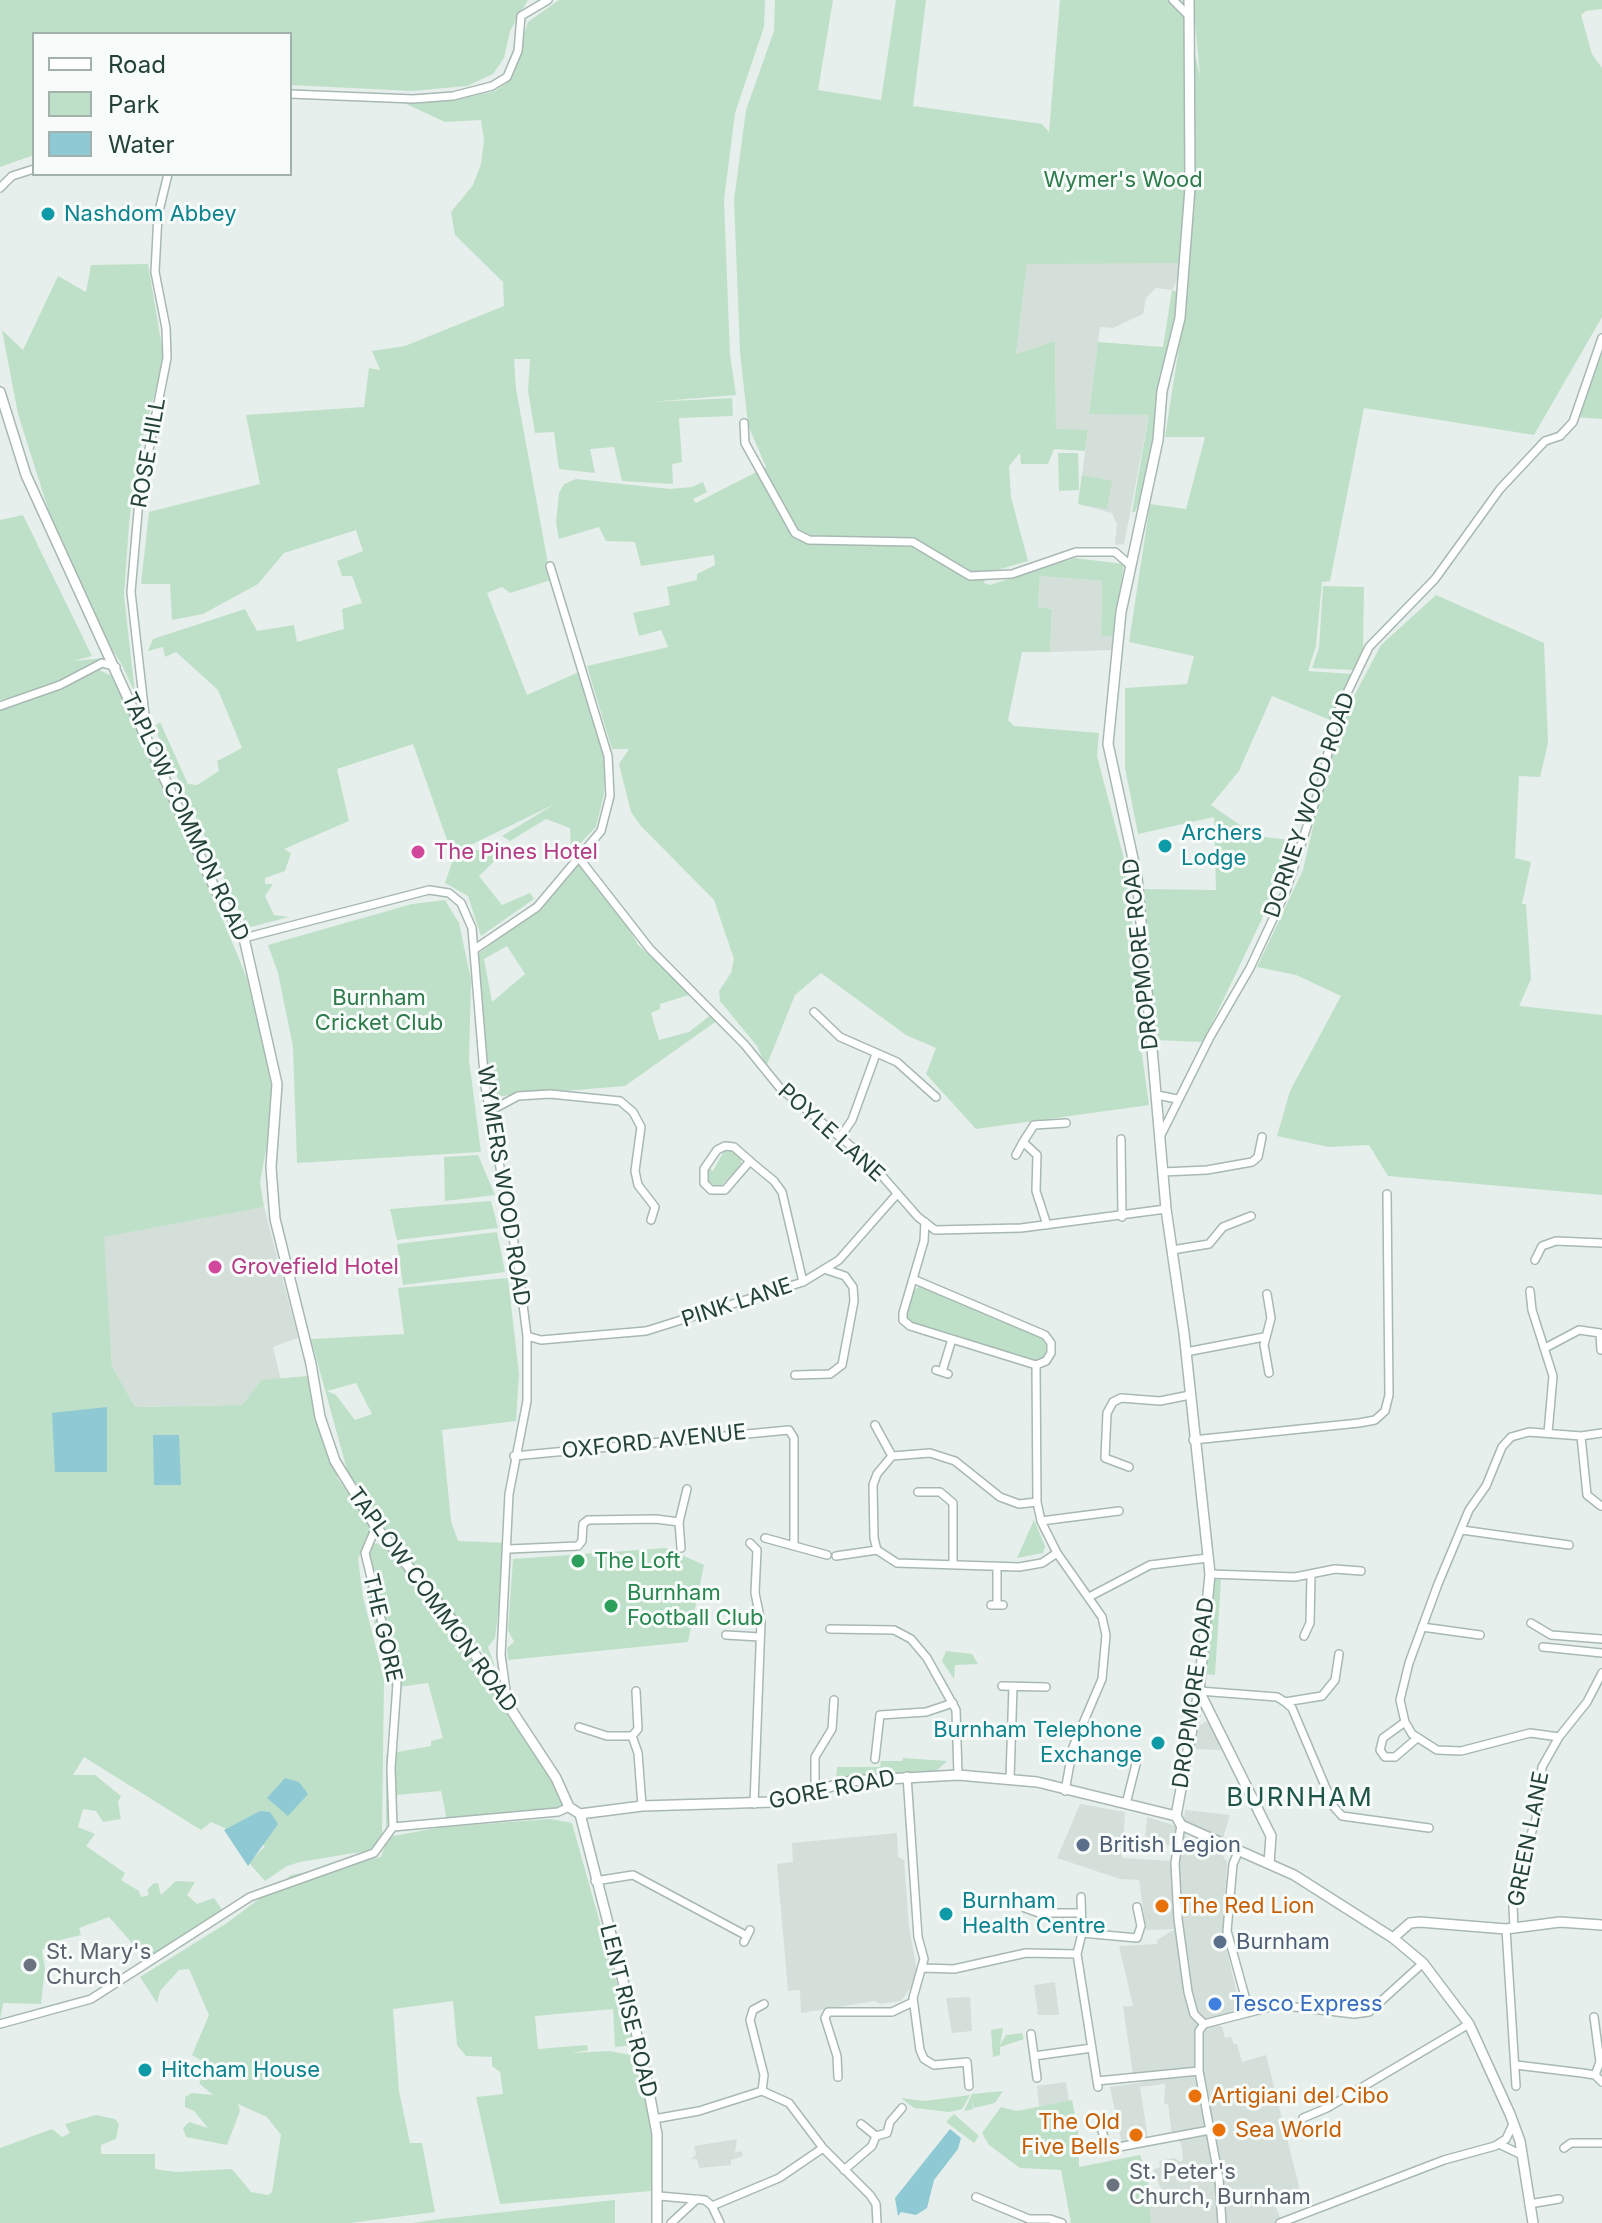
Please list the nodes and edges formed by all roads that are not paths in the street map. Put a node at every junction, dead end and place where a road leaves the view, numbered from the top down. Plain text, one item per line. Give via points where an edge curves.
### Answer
1 (548, 0) edge
2 (1173, 0) edge
3 (1189, 0) edge
4 (1189, 16) junction
5 (292, 94) edge
6 (32, 170) edge
7 (168, 176) edge
8 (0, 188) edge
9 (1602, 338) edge
10 (0, 392) edge
11 (744, 423) dead end
12 (1133, 551) junction
13 (1115, 552) junction
14 (1130, 565) junction
15 (550, 566) dead end
16 (116, 667) junction
17 (0, 706) edge
18 (147, 733) junction
19 (579, 858) junction
20 (244, 938) junction
21 (475, 949) junction
22 (814, 1012) dead end
23 (876, 1054) junction
24 (1157, 1095) junction
25 (936, 1097) dead end
26 (1177, 1099) junction
27 (488, 1112) junction
28 (1066, 1123) dead end
29 (1161, 1135) junction
30 (841, 1136) junction
31 (1262, 1137) dead end
32 (1121, 1139) dead end
33 (1023, 1142) junction
34 (1016, 1155) dead end
35 (750, 1161) junction
36 (1163, 1172) junction
37 (897, 1194) junction
38 (1387, 1194) dead end
39 (1166, 1209) junction
40 (1251, 1216) dead end
41 (1122, 1217) junction
42 (651, 1220) dead end
43 (925, 1222) junction
44 (1047, 1225) junction
45 (935, 1230) junction
46 (924, 1241) junction
47 (1602, 1243) edge
48 (1172, 1250) junction
49 (1535, 1260) dead end
50 (827, 1270) junction
51 (913, 1279) junction
52 (803, 1282) junction
53 (1530, 1291) dead end
54 (1267, 1294) dead end
55 (527, 1336) junction
56 (1264, 1337) junction
57 (952, 1339) junction
58 (541, 1340) junction
59 (1547, 1347) junction
60 (1601, 1350) edge
61 (528, 1352) junction
62 (1186, 1352) junction
63 (1036, 1365) junction
64 (942, 1372) dead end
65 (1269, 1373) dead end
66 (795, 1375) dead end
67 (1190, 1395) junction
68 (875, 1425) dead end
69 (1548, 1433) junction
70 (1602, 1433) edge
71 (1581, 1436) junction
72 (1193, 1440) junction
73 (514, 1456) junction
74 (892, 1456) junction
75 (1129, 1467) dead end
76 (687, 1489) dead end
77 (918, 1492) dead end
78 (1037, 1502) junction
79 (1601, 1506) edge
80 (1119, 1511) dead end
81 (1041, 1521) junction
82 (679, 1522) junction
83 (376, 1527) junction
84 (1462, 1530) junction
85 (765, 1538) dead end
86 (750, 1543) dead end
87 (1569, 1545) dead end
88 (794, 1546) junction
89 (681, 1548) dead end
90 (509, 1549) junction
91 (877, 1550) junction
92 (1057, 1553) junction
93 (827, 1555) dead end
94 (836, 1556) dead end
95 (1208, 1558) junction
96 (953, 1564) junction
97 (997, 1567) junction
98 (1361, 1571) dead end
99 (1210, 1574) junction
100 (1311, 1575) junction
101 (1089, 1597) junction
102 (997, 1605) dead end
103 (1531, 1623) dead end
104 (1422, 1627) junction
105 (831, 1629) dead end
106 (726, 1635) dead end
107 (1480, 1635) dead end
108 (1304, 1636) dead end
109 (760, 1637) junction
110 (1602, 1639) edge
111 (1543, 1647) dead end
112 (1602, 1653) edge
113 (1339, 1654) dead end
114 (1602, 1673) edge
115 (1002, 1686) dead end
116 (1013, 1687) junction
117 (1046, 1687) dead end
118 (636, 1691) dead end
119 (1199, 1691) junction
120 (502, 1695) junction
121 (834, 1700) dead end
122 (1285, 1702) junction
123 (953, 1703) junction
124 (1196, 1709) junction
125 (1208, 1710) junction
126 (1405, 1722) junction
127 (579, 1727) dead end
128 (632, 1736) junction
129 (1559, 1737) junction
130 (1416, 1739) junction
131 (875, 1759) dead end
132 (1134, 1764) dead end
133 (958, 1775) junction
134 (907, 1776) junction
135 (1010, 1778) junction
136 (815, 1790) junction
137 (1065, 1791) junction
138 (754, 1804) junction
139 (1126, 1804) junction
140 (642, 1806) junction
141 (569, 1807) junction
142 (580, 1814) junction
143 (1179, 1821) junction
144 (393, 1827) junction
145 (1429, 1828) dead end
146 (1239, 1850) junction
147 (1269, 1863) junction
148 (595, 1881) junction
149 (1081, 1897) dead end
150 (1137, 1907) dead end
151 (1025, 1908) dead end
152 (1080, 1913) junction
153 (1602, 1925) edge
154 (1510, 1928) junction
155 (1082, 1933) junction
156 (747, 1936) dead end
157 (1393, 1938) junction
158 (1077, 1954) junction
159 (1423, 1963) junction
160 (923, 1968) junction
161 (913, 2002) junction
162 (764, 2004) dead end
163 (1249, 2011) junction
164 (1594, 2017) dead end
165 (0, 2024) edge
166 (1204, 2024) junction
167 (1469, 2024) junction
168 (1031, 2034) dead end
169 (1092, 2048) junction
170 (1034, 2056) junction
171 (1516, 2065) junction
172 (1199, 2071) junction
173 (1595, 2075) junction
174 (838, 2077) dead end
175 (1037, 2078) dead end
176 (1602, 2082) edge
177 (969, 2086) dead end
178 (1516, 2086) dead end
179 (762, 2091) junction
180 (902, 2108) dead end
181 (1303, 2118) dead end
182 (654, 2119) junction
183 (1514, 2122) junction
184 (861, 2124) dead end
185 (1100, 2125) dead end
186 (1210, 2130) junction
187 (876, 2136) junction
188 (1602, 2143) edge
189 (1499, 2144) junction
190 (823, 2148) junction
191 (1564, 2148) dead end
192 (1522, 2155) junction
193 (844, 2170) junction
194 (659, 2196) junction
195 (976, 2197) dead end
196 (697, 2199) junction
197 (1559, 2199) dead end
198 (1529, 2204) junction
199 (712, 2206) junction
200 (657, 2223) edge
201 (671, 2223) edge
202 (720, 2223) edge
203 (877, 2223) edge
204 (1062, 2223) edge
205 (1222, 2223) edge
206 (1280, 2223) edge
207 (1533, 2223) edge

1 - 5 street via 521,16 518,51 507,77 492,86 413,99
2 - 4 street
3 - 4 street, DROPMORE ROAD
4 - 12 street, DROPMORE ROAD via 1190,188 1180,318
6 - 8 street via 12,176
7 - 18 street, ROSE HILL via 158,215 155,272 167,358 139,500 131,592
9 - 26 street, DORNEY WOOD ROAD via 1573,422 1560,436 1545,441 1500,489 1435,579 1369,647 1335,718 1323,777 1286,891
10 - 16 street, TAPLOW COMMON ROAD via 26,475
11 - 13 street via 745,443 795,533 809,540 913,542 970,576 1012,574 1076,552
12 - 13 street
12 - 14 street, DROPMORE ROAD
13 - 14 street
14 - 24 street, DROPMORE ROAD via 1108,744 1137,877
15 - 19 street via 608,756 610,796 601,831
16 - 17 street via 102,663
16 - 18 street, TAPLOW COMMON ROAD
18 - 20 street, TAPLOW COMMON ROAD via 216,891
19 - 21 street via 537,907
19 - 30 street, POYLE LANE via 650,949 780,1088
20 - 21 street, WYMERS WOOD ROAD via 429,890 449,893 461,903
20 - 83 street, TAPLOW COMMON ROAD via 277,1084 271,1167 283,1256 335,1461
21 - 27 street, WYMERS WOOD ROAD
22 - 23 street via 840,1037
23 - 25 street via 897,1062
23 - 30 street
24 - 26 street
24 - 29 street, DROPMORE ROAD
26 - 29 street, DORNEY WOOD ROAD
27 - 42 street via 518,1096 620,1101 641,1127 635,1171 638,1185 655,1207
27 - 55 street, WYMERS WOOD ROAD
28 - 33 street via 1034,1125
29 - 36 street, DROPMORE ROAD
30 - 37 street, POYLE LANE
31 - 36 street via 1252,1162
32 - 41 street
33 - 34 street
33 - 44 street via 1037,1155 1036,1191
35 - 35 street via 734,1147 717,1150 704,1169 704,1183 711,1190 725,1190
35 - 52 street via 782,1192
36 - 39 street, DROPMORE ROAD
37 - 43 street, POYLE LANE
37 - 50 street, PINK LANE
38 - 72 street via 1385,1411 1359,1423
39 - 41 street
39 - 48 street, DROPMORE ROAD
40 - 48 street via 1223,1227 1209,1244
41 - 44 street
43 - 45 street, POYLE LANE
43 - 46 street
44 - 45 street
45 - 46 street
46 - 51 street
47 - 49 street via 1556,1241 1542,1246
48 - 62 street, DROPMORE ROAD
50 - 52 street, PINK LANE
50 - 66 street via 845,1276 853,1287 842,1365 830,1374
51 - 57 street via 903,1320
51 - 63 street via 1045,1335 1051,1353
52 - 58 street, PINK LANE via 646,1331
53 - 59 street
54 - 56 street via 1271,1318
55 - 58 street, PINK LANE
55 - 61 street, WYMERS WOOD ROAD
56 - 62 street
56 - 65 street
57 - 63 street
57 - 64 street
58 - 61 street
59 - 60 street via 1579,1330 1600,1333
59 - 69 street via 1553,1376
61 - 73 street, WYMERS WOOD ROAD via 527,1401
62 - 67 street, DROPMORE ROAD
63 - 78 street
67 - 72 street, DROPMORE ROAD
67 - 75 street via 1113,1402 1107,1413 1105,1458
68 - 74 street
69 - 71 street
69 - 84 street via 1511,1437 1502,1447
70 - 71 street
71 - 79 street via 1587,1495
72 - 95 street, DROPMORE ROAD
73 - 88 street, OXFORD AVENUE via 783,1429 792,1433
73 - 90 street, WYMERS WOOD ROAD
74 - 78 street via 930,1453 955,1461 1000,1497 1019,1504
74 - 91 street via 873,1485
76 - 82 street
77 - 96 street via 940,1492 952,1499
78 - 81 street
80 - 81 street
81 - 92 street
82 - 89 street
82 - 90 street via 588,1520 578,1546
83 - 120 street, TAPLOW COMMON ROAD via 444,1609
83 - 144 street, THE GORE via 365,1553 397,1684
84 - 87 street
84 - 104 street
85 - 88 street
86 - 109 street via 757,1550
88 - 93 street
90 - 120 street, WYMERS WOOD ROAD
91 - 94 street
91 - 96 street via 897,1563
92 - 97 street via 1042,1563
92 - 101 street
95 - 99 street, DROPMORE ROAD
95 - 101 street via 1150,1565
96 - 97 street
97 - 102 street
98 - 100 street via 1335,1569
99 - 100 street
99 - 119 street, DROPMORE ROAD
100 - 108 street via 1310,1623
101 - 137 street via 1102,1617 1105,1654 1095,1702 1073,1747
103 - 110 street via 1551,1635
104 - 107 street
104 - 126 street via 1400,1700
105 - 123 street via 894,1630 911,1639
106 - 109 street
109 - 138 street
111 - 112 street
113 - 122 street via 1335,1680 1322,1696
114 - 129 street, GREEN LANE
115 - 116 street
116 - 117 street
116 - 135 street
118 - 128 street via 638,1729
119 - 122 street
119 - 124 street, DROPMORE ROAD
119 - 125 street
120 - 141 street, TAPLOW COMMON ROAD
121 - 136 street via 832,1729 815,1757
122 - 145 street via 1342,1816
123 - 131 street via 926,1712 880,1715
123 - 133 street
124 - 125 street
124 - 143 street, DROPMORE ROAD
125 - 147 street via 1271,1836
126 - 130 street
126 - 130 street via 1383,1738 1380,1750 1385,1757 1395,1757
127 - 128 street via 607,1736
128 - 140 street
129 - 130 street via 1530,1733 1461,1751 1437,1750
129 - 154 street, GREEN LANE via 1542,1767 1536,1819 1520,1868
132 - 139 street
133 - 134 street, GORE ROAD
133 - 135 street, GORE ROAD
134 - 136 street, GORE ROAD
134 - 160 street
135 - 137 street, GORE ROAD
136 - 138 street, GORE ROAD
137 - 139 street, GORE ROAD
138 - 140 street, GORE ROAD
139 - 143 street, GORE ROAD
140 - 142 street, GORE ROAD
141 - 142 street
141 - 144 street
142 - 148 street, LENT RISE ROAD
143 - 146 street, GORE ROAD
143 - 166 street via 1178,1919 1194,2014
144 - 165 street via 374,1853 250,1897 91,1999
146 - 147 street, GORE ROAD
146 - 163 street via 1227,1931
147 - 157 street, GORE ROAD
148 - 156 street via 633,1875
148 - 182 street, LENT RISE ROAD
149 - 152 street
150 - 155 street via 1137,1938
151 - 152 street
152 - 155 street
153 - 154 street via 1560,1922
154 - 157 street via 1420,1922 1402,1928
154 - 171 street, GREEN LANE
155 - 158 street
157 - 159 street, GORE ROAD
158 - 160 street via 1026,1953 954,1969
158 - 169 street
159 - 163 street via 1369,2012 1333,2013 1292,2005
159 - 167 street, GORE ROAD
160 - 161 street
161 - 174 street via 892,2012 828,2012
161 - 177 street via 922,2056 934,2065 967,2062
162 - 179 street via 753,2010 750,2020 764,2075
163 - 166 street
164 - 173 street via 1600,2062
166 - 172 street via 1199,2031
167 - 181 street
167 - 183 street, GORE ROAD
168 - 170 street
169 - 170 street
169 - 172 street via 1098,2084
170 - 175 street
171 - 173 street
171 - 178 street, GREEN LANE
172 - 186 street
173 - 176 street
179 - 182 street
179 - 190 street via 789,2103
180 - 187 street via 887,2133
182 - 194 street, LENT RISE ROAD
183 - 189 street
183 - 192 street, GORE ROAD
184 - 187 street
185 - 186 street via 1108,2149
186 - 205 street
187 - 193 street
188 - 191 street via 1571,2143
189 - 192 street
189 - 206 street
190 - 193 street
190 - 199 street via 779,2178
192 - 198 street, GORE ROAD
193 - 203 street via 876,2204
194 - 196 street
194 - 200 street, LENT RISE ROAD
195 - 204 street via 1029,2219
196 - 199 street
196 - 201 street
197 - 198 street
198 - 207 street, GORE ROAD
199 - 202 street

